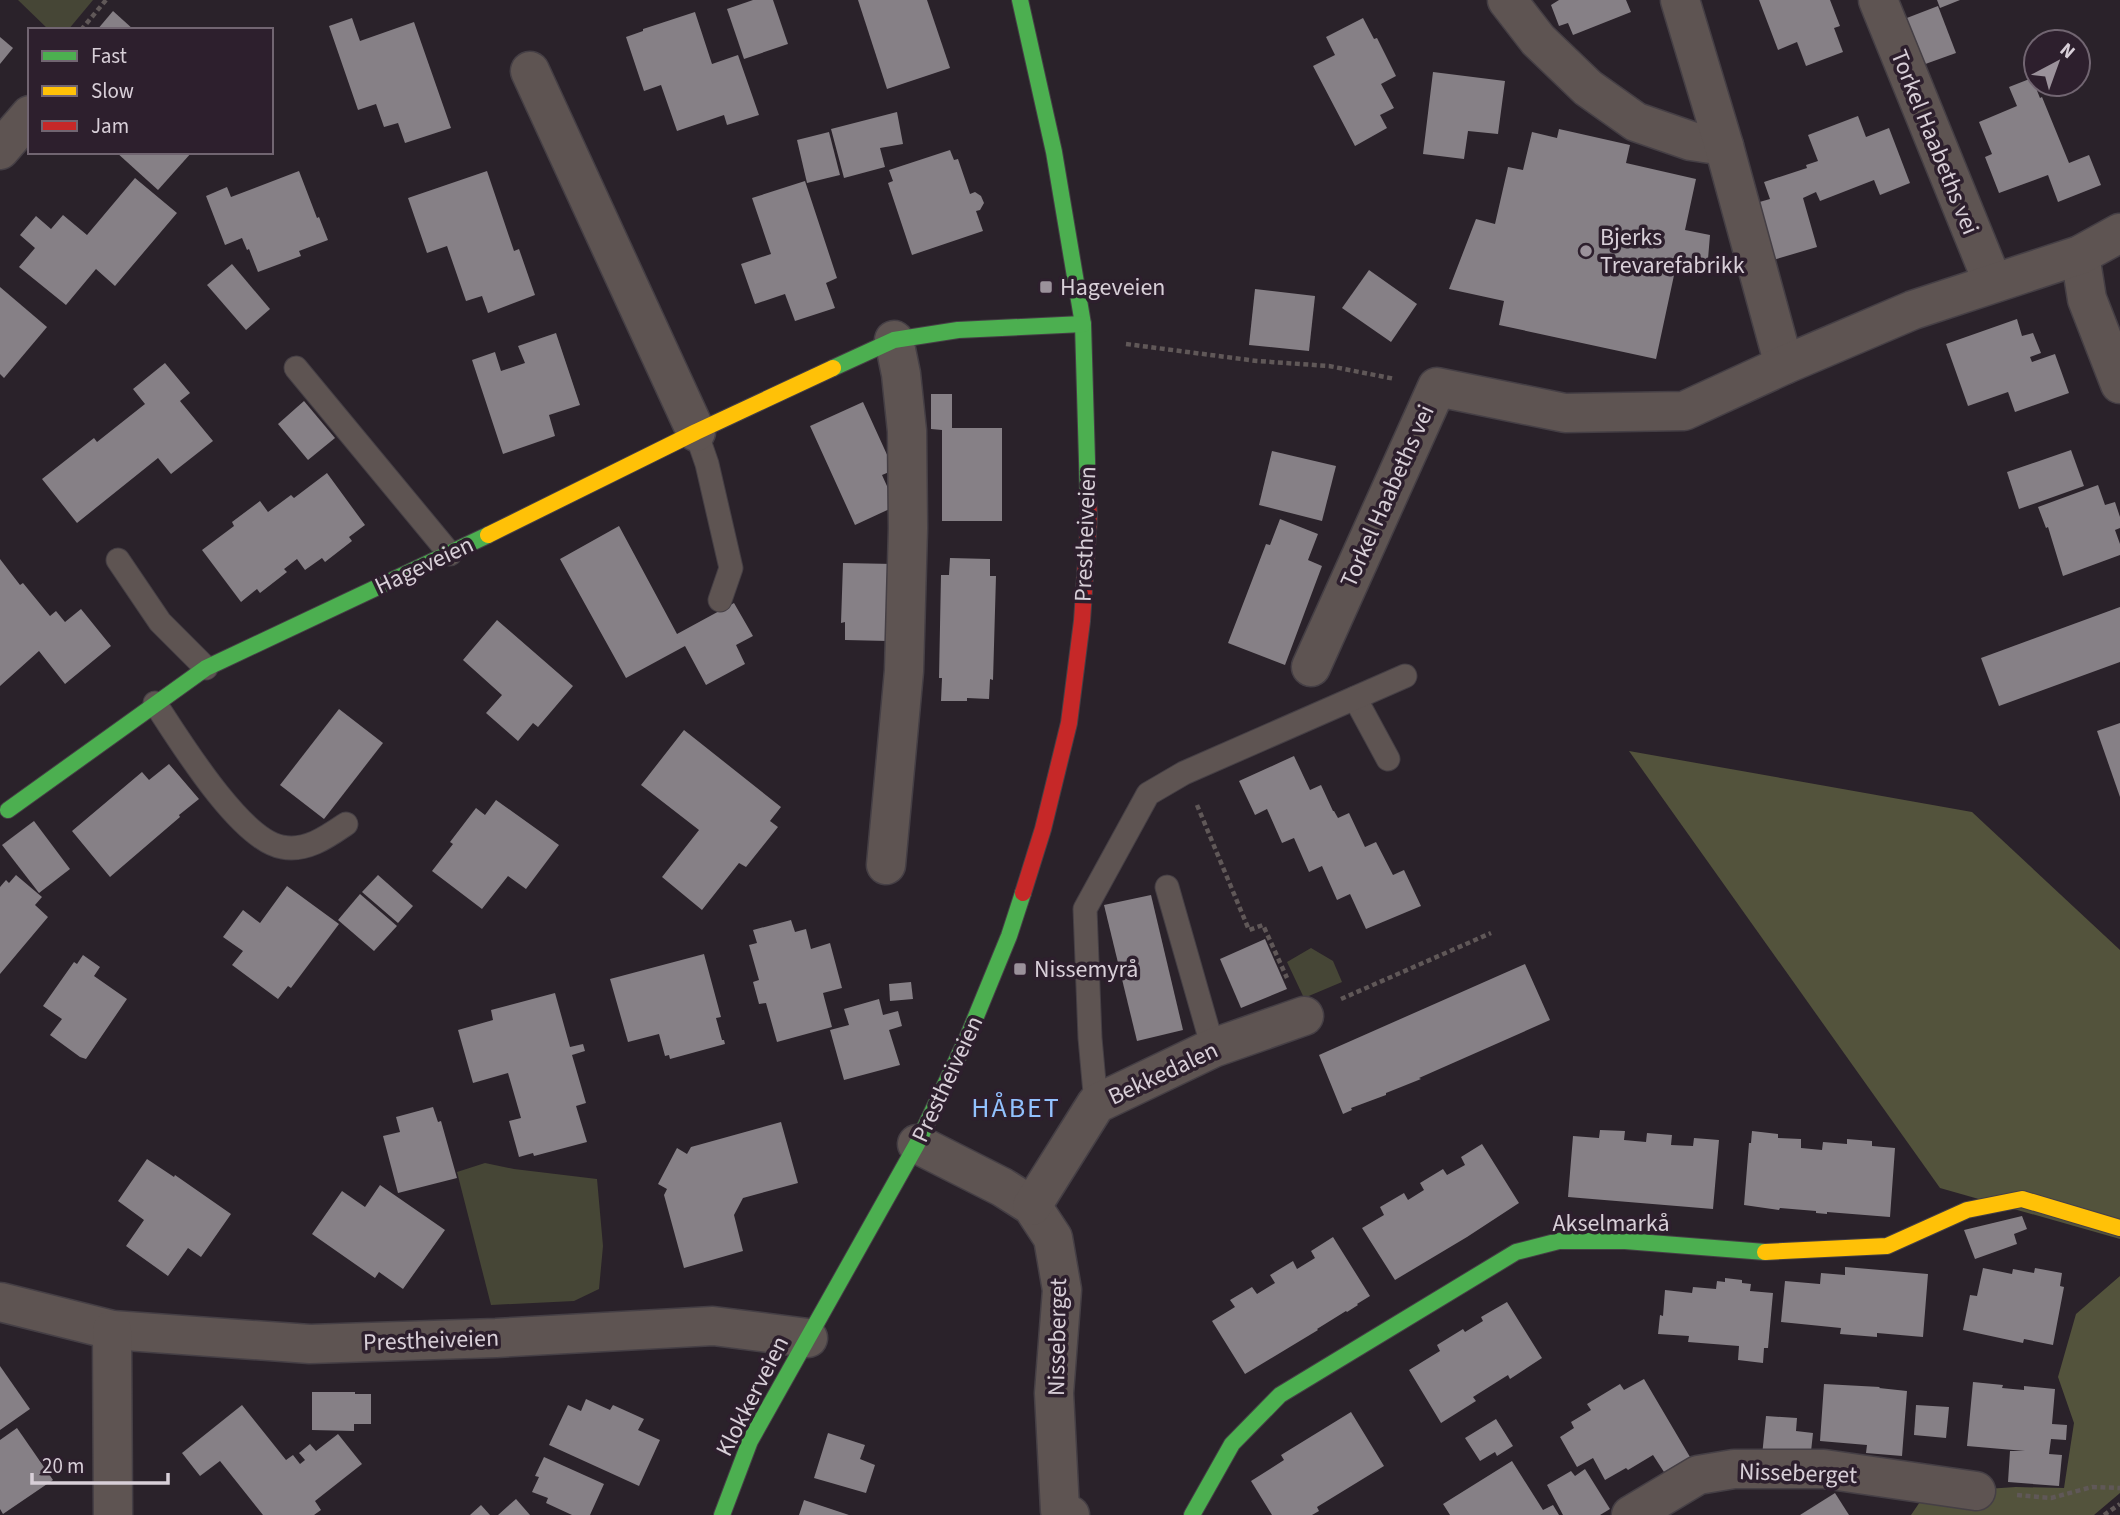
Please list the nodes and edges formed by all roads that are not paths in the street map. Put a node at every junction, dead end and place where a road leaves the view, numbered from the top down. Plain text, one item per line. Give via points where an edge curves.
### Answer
1 (1020, 0) edge
2 (1507, 0) edge
3 (1680, 0) edge
4 (1878, 0) edge
5 (530, 71) dead end
6 (28, 117) edge
7 (1724, 146) junction
8 (0, 150) edge
9 (2120, 233) edge
10 (2080, 255) junction
11 (1993, 284) junction
12 (1083, 324) junction
13 (894, 340) junction
14 (1784, 365) junction
15 (296, 368) dead end
16 (2120, 384) edge
17 (696, 432) junction
18 (450, 554) junction
19 (118, 560) dead end
20 (720, 600) dead end
21 (1311, 667) dead end
22 (206, 668) junction
23 (1405, 676) dead end
24 (1355, 698) junction
25 (155, 703) junction
26 (1388, 759) dead end
27 (8, 810) dead end
28 (346, 824) dead end
29 (886, 865) dead end
30 (1167, 887) dead end
31 (1304, 1016) road end
32 (1213, 1048) junction
33 (1096, 1104) junction
34 (917, 1144) junction
35 (1032, 1206) junction
36 (2120, 1228) edge
37 (0, 1302) edge
38 (112, 1330) junction
39 (808, 1338) junction
40 (1976, 1491) road end
41 (1060, 1513) edge
42 (113, 1515) edge
43 (722, 1515) edge
44 (1192, 1515) edge
45 (1631, 1515) edge

1 - 12 street, Prestheiveien via 1054,152
2 - 7 street via 1538,40 1588,88 1636,122 1691,141
3 - 7 street
4 - 11 street, Torkel Haabeths vei
5 - 17 street
6 - 8 street
7 - 14 street
9 - 10 street, Torkel Haabeths vei
10 - 11 street, Torkel Haabeths vei
10 - 16 street via 2087,299
11 - 14 street, Torkel Haabeths vei via 1913,310
12 - 13 street, Hageveien via 958,330
12 - 34 street, Prestheiveien via 1089,517 1069,723 1043,829 1009,936
13 - 17 street, Hageveien
13 - 29 street via 908,430 908,528 904,671
14 - 21 street, Torkel Haabeths vei via 1684,411 1565,413 1437,387
15 - 18 lane
17 - 18 street, Hageveien
17 - 20 lane via 731,568
18 - 22 street, Hageveien
19 - 22 lane via 160,622
22 - 25 street, Hageveien
23 - 24 lane
24 - 26 lane
24 - 33 lane via 1184,773 1148,794 1085,909
25 - 27 street, Hageveien
25 - 28 lane via 193,763 235,814 263,839 283,848 306,846
30 - 32 lane
31 - 32 street, Bekkedalen
32 - 33 street, Bekkedalen
33 - 35 street, Bekkedalen
34 - 35 street, Nisseberget
34 - 39 street, Prestheiveien
35 - 41 street, Nisseberget via 1053,1238 1062,1290 1054,1393
36 - 44 street, Akselmarkå via 2022,1199 1967,1210 1887,1246 1767,1252 1559,1241 1516,1252 1280,1395 1232,1444
37 - 38 street, Prestheiveien
38 - 39 street, Prestheiveien via 310,1343 713,1326
38 - 42 street
39 - 43 street, Klokkerveien via 750,1441
40 - 45 street, Nisseberget via 1824,1469 1734,1469 1698,1475

